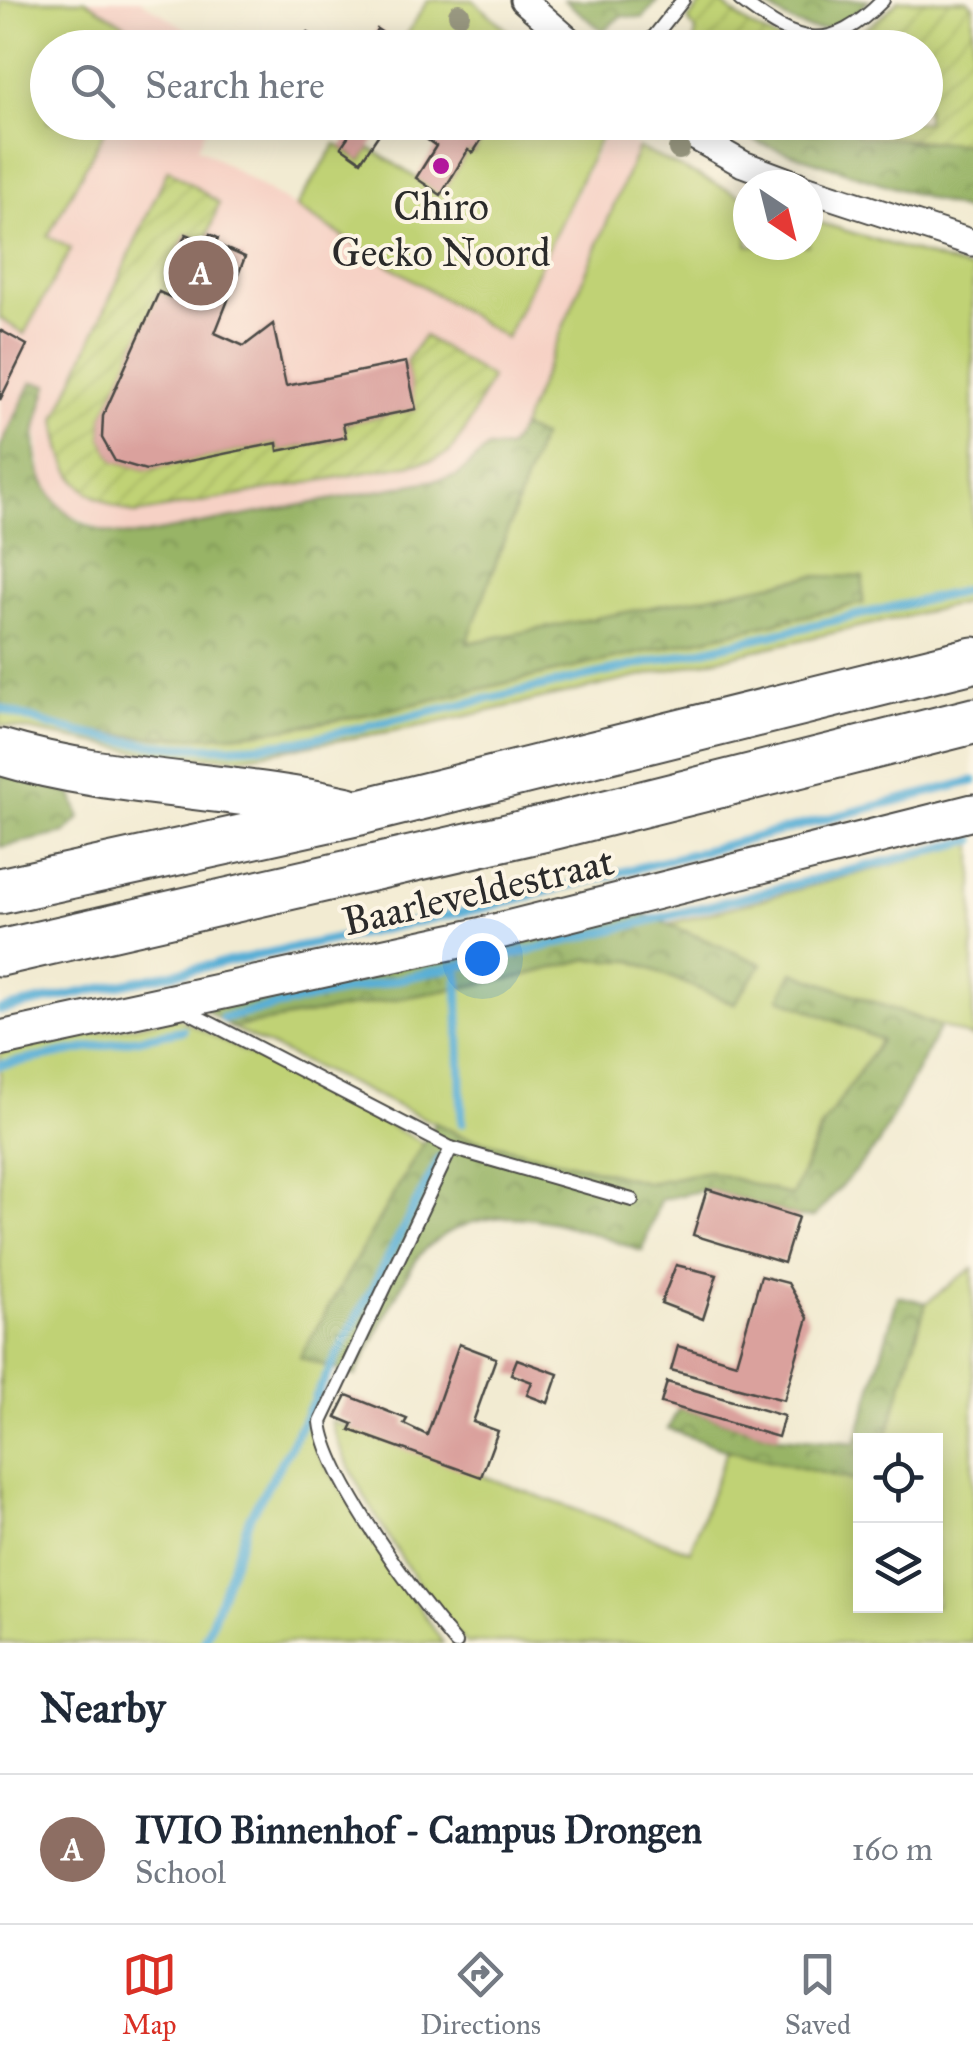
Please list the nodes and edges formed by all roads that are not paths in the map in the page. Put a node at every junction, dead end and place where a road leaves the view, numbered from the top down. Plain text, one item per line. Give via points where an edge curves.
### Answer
1 (522, 0) edge
2 (683, 0) edge
3 (740, 0) edge
4 (883, 0) edge
5 (557, 30) edge
6 (659, 30) edge
7 (786, 30) edge
8 (850, 30) edge
9 (700, 140) edge
10 (759, 170) edge
11 (823, 193) edge
12 (973, 243) edge
13 (973, 660) edge
14 (973, 721) edge
15 (0, 752) edge
16 (360, 812) junction
17 (973, 812) edge
18 (0, 891) edge
19 (0, 952) edge
20 (175, 1004) junction
21 (0, 1039) edge
22 (450, 1148) junction
23 (632, 1200) dead end
24 (456, 1643) edge

1 - 5 street
2 - 6 lane
3 - 7 lane
4 - 8 lane
9 - 10 street
11 - 12 street
13 - 16 highway
14 - 19 highway via 555,826
15 - 16 highway via 120,778 270,792
16 - 18 highway
17 - 20 street, Baarleveldestraat via 483,936
20 - 21 street, Baarleveldestraat
20 - 22 lane
22 - 23 lane
22 - 24 lane via 321,1422 342,1480

